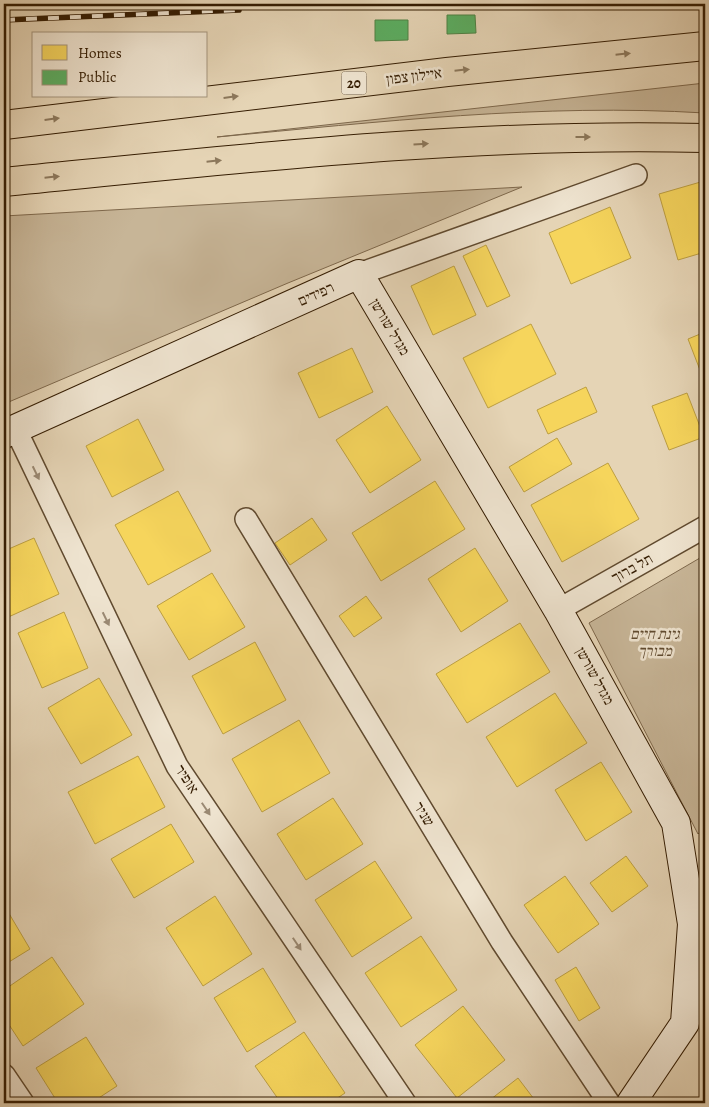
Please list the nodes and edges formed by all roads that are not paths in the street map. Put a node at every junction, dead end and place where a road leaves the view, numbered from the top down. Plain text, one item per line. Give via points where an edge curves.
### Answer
1 (705, 46) edge
2 (4, 126) edge
3 (705, 138) edge
4 (636, 175) dead end
5 (4, 182) edge
6 (359, 274) junction
7 (10, 431) edge
8 (246, 520) dead end
9 (705, 527) edge
10 (558, 610) junction
11 (4, 1075) edge
12 (23, 1103) edge
13 (405, 1103) edge
14 (609, 1103) edge
15 (631, 1103) edge

2 -> 1 highway, איילון צפון / 20 via 447,72
5 -> 3 highway via 428,143 558,137
4 - 6 street, רפידים
6 - 7 street, רפידים
6 - 10 street, מגדל שורשן
7 -> 13 street, אופיר via 177,766
8 - 14 street, שניר via 502,942
9 - 10 street, תל ברוך
10 - 15 street, מגדל שורשן via 676,823 692,924 685,1023
11 - 12 street

